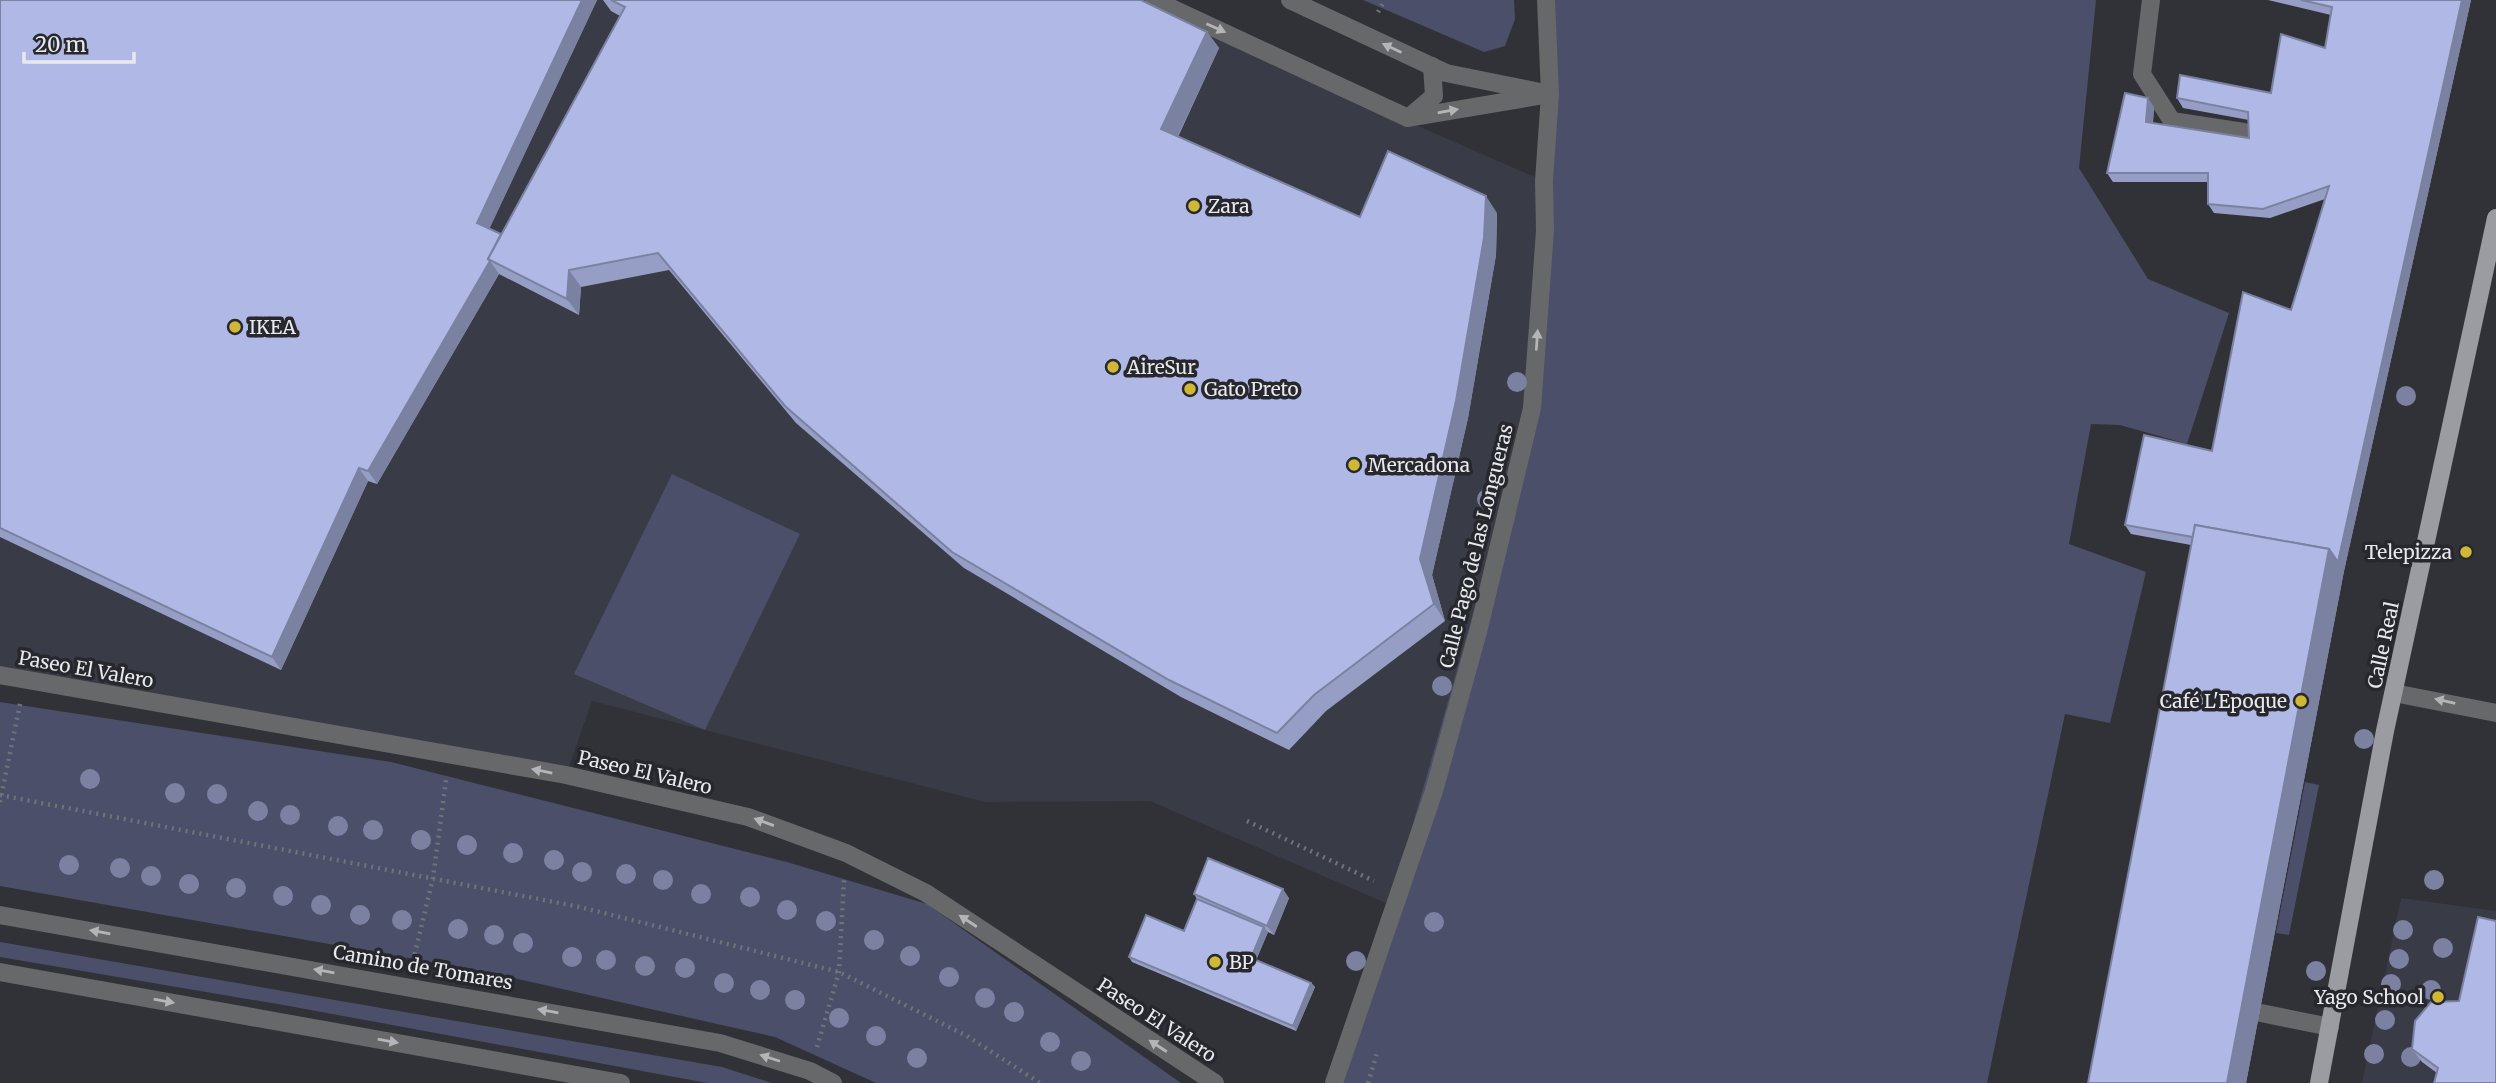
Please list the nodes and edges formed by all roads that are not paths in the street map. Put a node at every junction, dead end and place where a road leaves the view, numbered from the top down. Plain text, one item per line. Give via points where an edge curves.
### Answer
1 (1154, 0) edge
2 (1290, 0) edge
3 (1546, 0) edge
4 (2151, 0) edge
5 (1432, 66) junction
6 (1550, 94) junction
7 (1408, 118) junction
8 (2244, 132) dead end
9 (2496, 218) edge
10 (0, 675) edge
11 (2394, 693) junction
12 (2496, 713) edge
13 (0, 915) edge
14 (0, 972) edge
15 (2261, 1013) dead end
16 (2330, 1027) junction
17 (621, 1083) edge
18 (833, 1083) edge
19 (1215, 1083) edge
20 (1334, 1083) edge
21 (2319, 1083) edge

1 -> 7 street
5 -> 2 street
3 - 6 street, Calle Pago de las Longueras
4 - 8 street via 2142,74 2172,121
5 - 6 street via 1446,73
5 - 7 street via 1434,96
7 -> 6 street
20 -> 6 street, Calle Pago de las Longueras via 1434,790 1532,408
9 - 11 main road, Calle Real
19 -> 10 street, Paseo El Valero via 926,893 846,853 748,817 566,775
12 -> 11 street
11 - 16 main road, Calle Real
18 -> 13 street, Camino de Tomares via 720,1042
14 -> 17 street
15 - 16 street
16 - 21 main road, Calle Real

